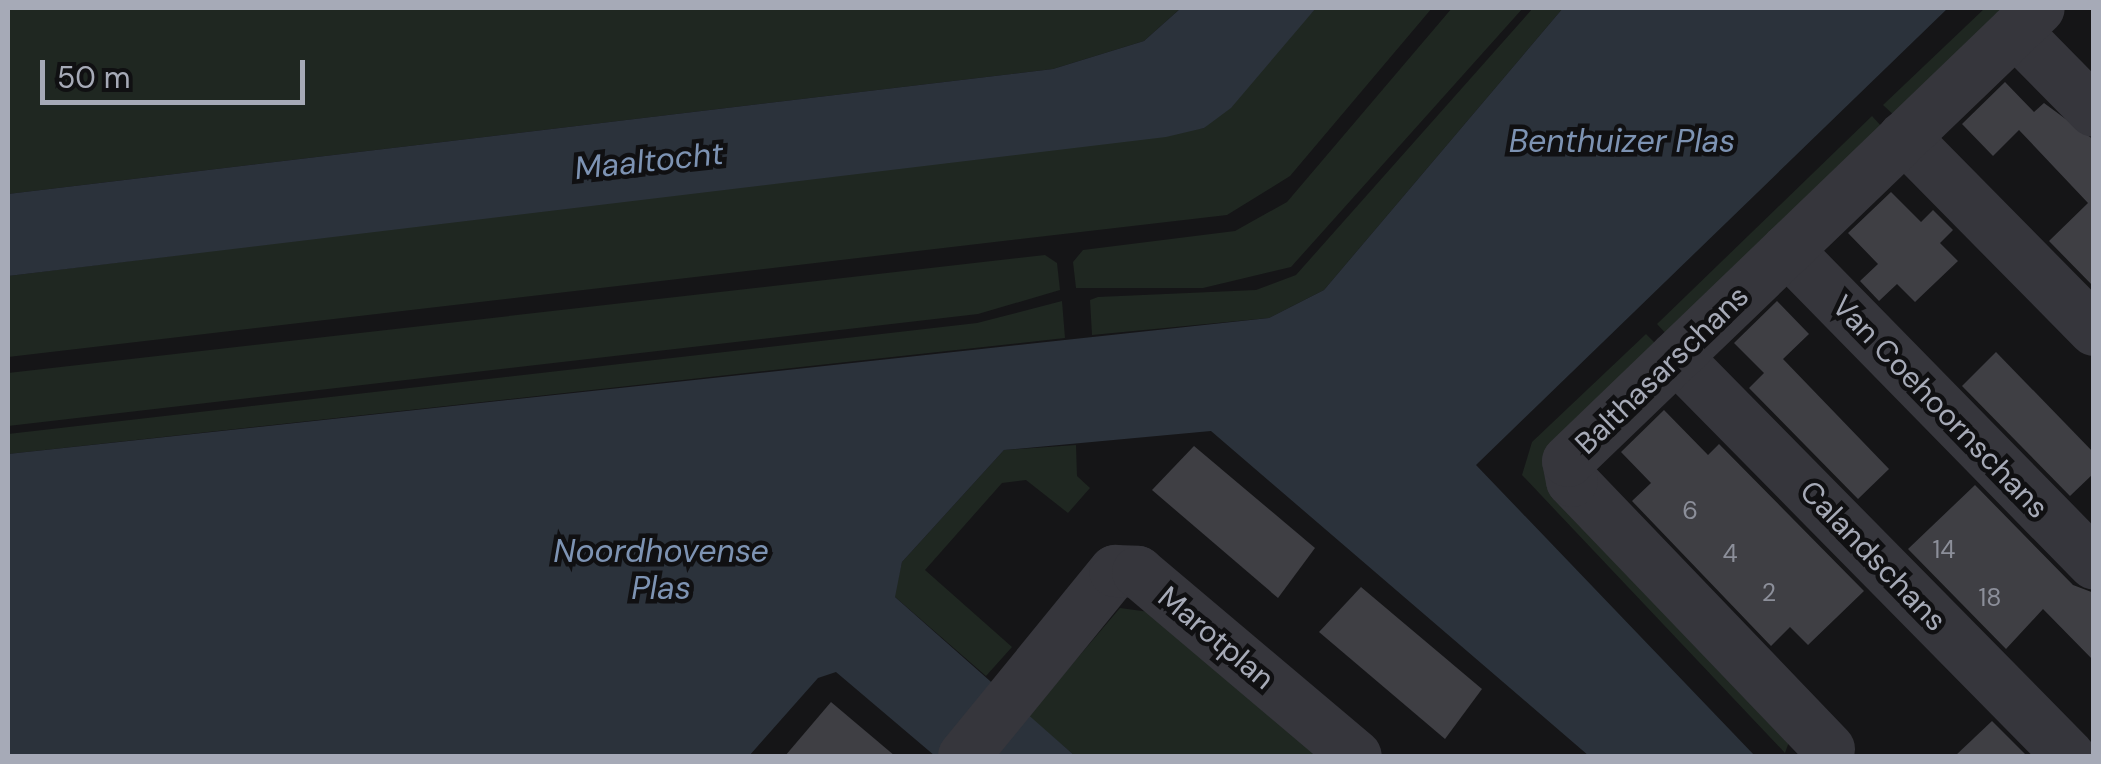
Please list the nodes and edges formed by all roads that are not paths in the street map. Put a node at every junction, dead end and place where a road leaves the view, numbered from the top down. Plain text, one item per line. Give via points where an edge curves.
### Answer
1 (2027, 19) edge
2 (2094, 110) edge
3 (1904, 137) junction
4 (1787, 250) junction
5 (2094, 330) edge
6 (1676, 357) junction
7 (2094, 564) edge
8 (1828, 754) edge
9 (964, 756) edge
10 (1356, 756) edge
11 (2068, 756) edge

1 - 2 street
1 - 3 street, Balthasarschans
3 - 4 street, Balthasarschans
3 - 5 street
4 - 6 street, Balthasarschans
4 - 7 street, Van Coehoornschans
6 - 8 street, Balthasarschans via 1568,461 1572,481
6 - 11 street, Calandschans
9 - 10 street, Marotplan via 1116,570 1138,572

